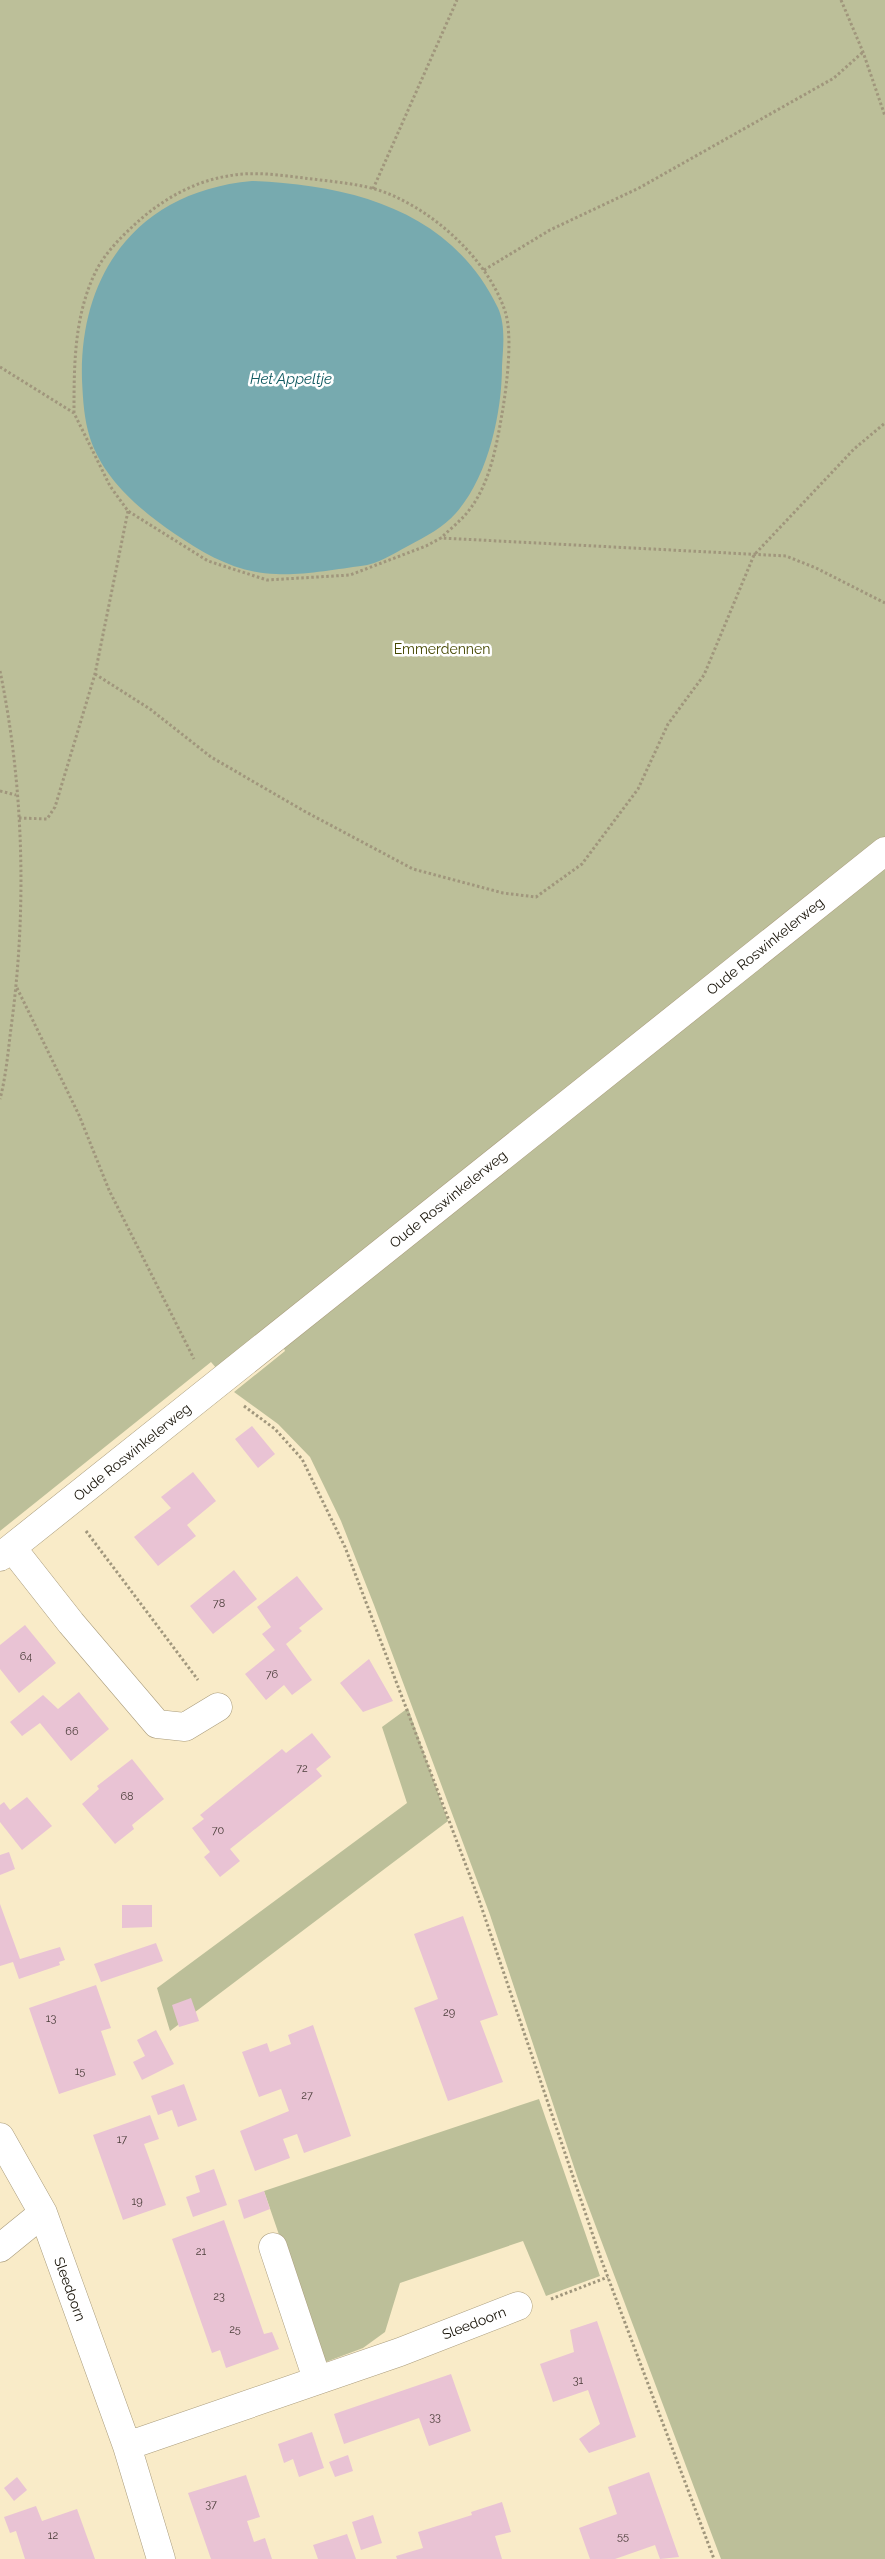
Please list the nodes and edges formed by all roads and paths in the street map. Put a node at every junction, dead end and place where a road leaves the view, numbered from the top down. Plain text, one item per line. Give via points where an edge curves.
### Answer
1 (457, 0) edge
2 (840, 0) edge
3 (863, 52) junction
4 (885, 116) edge
5 (373, 189) junction
6 (484, 270) junction
7 (0, 367) edge
8 (74, 413) junction
9 (885, 423) edge
10 (128, 511) junction
11 (441, 538) junction
12 (754, 555) junction
13 (885, 603) edge
14 (0, 671) edge
15 (95, 674) junction
16 (0, 791) edge
17 (16, 794) junction
18 (19, 818) junction
19 (885, 851) edge
20 (17, 988) junction
21 (0, 1099) edge
22 (216, 1386) junction
23 (66, 1505) junction
24 (6, 1552) edge
25 (218, 1707) joint
26 (0, 2137) edge
27 (43, 2213) junction
28 (272, 2247) dead end
29 (0, 2248) edge
30 (608, 2277) junction
31 (518, 2306) joint
32 (317, 2379) junction
33 (127, 2446) junction
34 (161, 2559) edge
35 (714, 2559) edge

1 - 5 path
2 - 3 path
3 - 4 path
3 - 6 path via 834,78 639,188 550,230
5 - 6 path via 398,198 439,225 463,245
5 - 8 path via 254,173 203,182 171,196 145,214 116,242 95,272 79,321 74,360
6 - 11 path via 505,312 508,383 498,444 484,482 470,509
7 - 8 path
8 - 10 path via 110,486
9 - 12 path via 854,449
10 - 11 path via 208,561 267,580 350,575
10 - 15 path
11 - 12 path
12 - 13 path via 786,556
12 - 15 path via 704,675 668,724 638,789 582,864 536,896 503,894 413,868 304,811 211,757 150,709
14 - 17 path via 7,704
15 - 18 path via 55,807 47,818
16 - 17 path
17 - 18 path
18 - 20 path
19 - 22 street, Oude Roswinkelerweg
20 - 21 path
20 - 22 path via 172,1319 194,1360
22 - 23 street, Oude Roswinkelerweg
22 - 30 path via 275,1429 302,1459 345,1547 478,1897
23 - 24 street, Oude Roswinkelerweg
23 - 25 path
24 - 25 street, Oude Roswinkelerweg via 157,1724 185,1727
26 - 27 street, Sleedoorn
27 - 29 street
27 - 33 street, Sleedoorn
28 - 32 street
30 - 31 path via 549,2300
30 - 35 path
31 - 32 street, Sleedoorn via 400,2352
32 - 33 street, Sleedoorn
33 - 34 street, Sleedoorn

